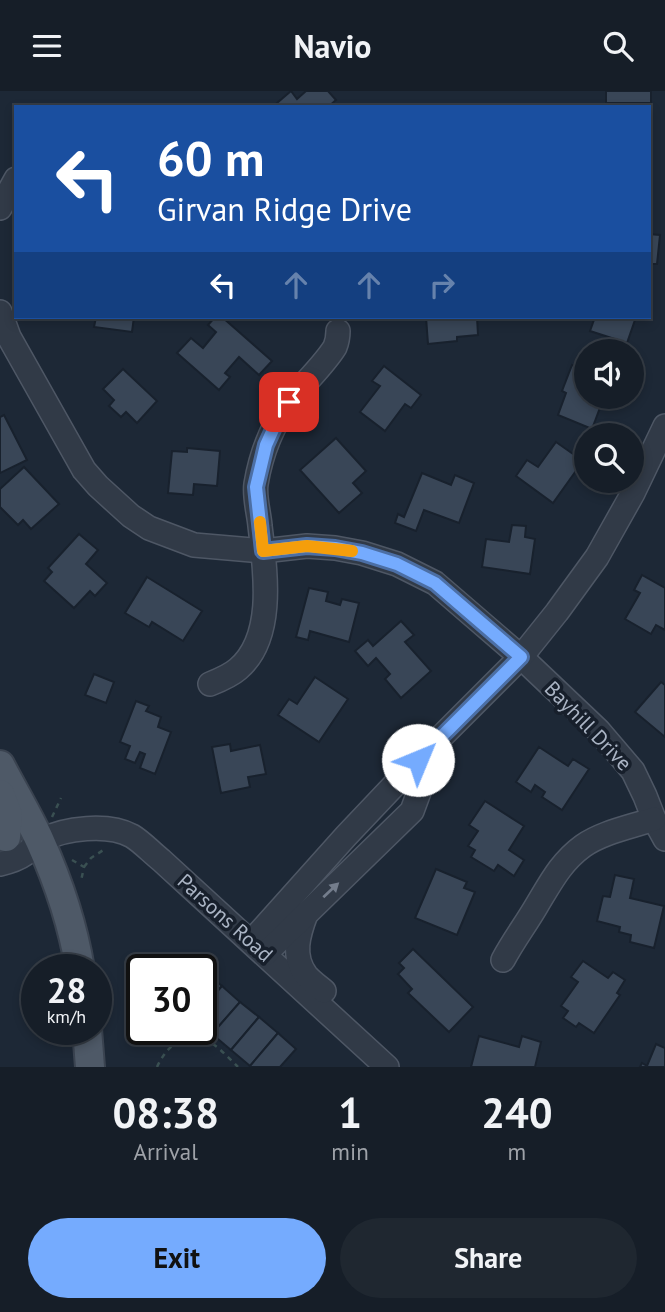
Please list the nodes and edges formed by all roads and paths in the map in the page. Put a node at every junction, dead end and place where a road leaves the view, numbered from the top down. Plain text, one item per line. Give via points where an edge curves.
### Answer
1 (14, 183) edge
2 (0, 208) edge
3 (0, 312) edge
4 (338, 331) dead end
5 (665, 426) edge
6 (263, 551) junction
7 (521, 657) junction
8 (210, 684) dead end
9 (418, 760) junction
10 (0, 765) edge
11 (0, 794) edge
12 (654, 819) junction
13 (3, 838) edge
14 (665, 839) edge
15 (40, 841) junction
16 (0, 864) edge
17 (306, 913) junction
18 (258, 948) junction
19 (76, 954) edge
20 (503, 960) dead end
21 (89, 1045) edge
22 (90, 1067) edge
23 (157, 1067) edge
24 (238, 1067) edge
25 (387, 1067) edge
26 (406, 1067) edge

1 - 2 street
3 - 6 street, Bayhill Drive via 9,337 84,470 131,516 194,545
4 - 6 street via 336,345 289,402 266,445 256,487
5 - 7 street via 597,557
6 - 7 street, Bayhill Drive via 335,548 397,564 435,583
6 - 8 street via 266,603 257,642 240,668
7 - 9 street
7 - 12 street, Bayhill Drive via 598,730 633,771
17 -> 9 street via 412,811 419,792
9 - 18 street
10 - 15 main road
11 - 13 main road via 8,815
12 - 14 street, Bayhill Drive
12 - 20 street via 584,845 562,865
13 - 15 street
15 - 16 street via 24,855
15 - 18 street, Parsons Road via 67,830 96,828 131,836
15 - 19 main road via 66,909
17 - 18 street
17 - 26 street, Parsons Road via 297,956 306,975
18 - 25 street, Parsons Road
21 - 22 main road
23 - 24 path via 173,1044 188,1037 215,1045

